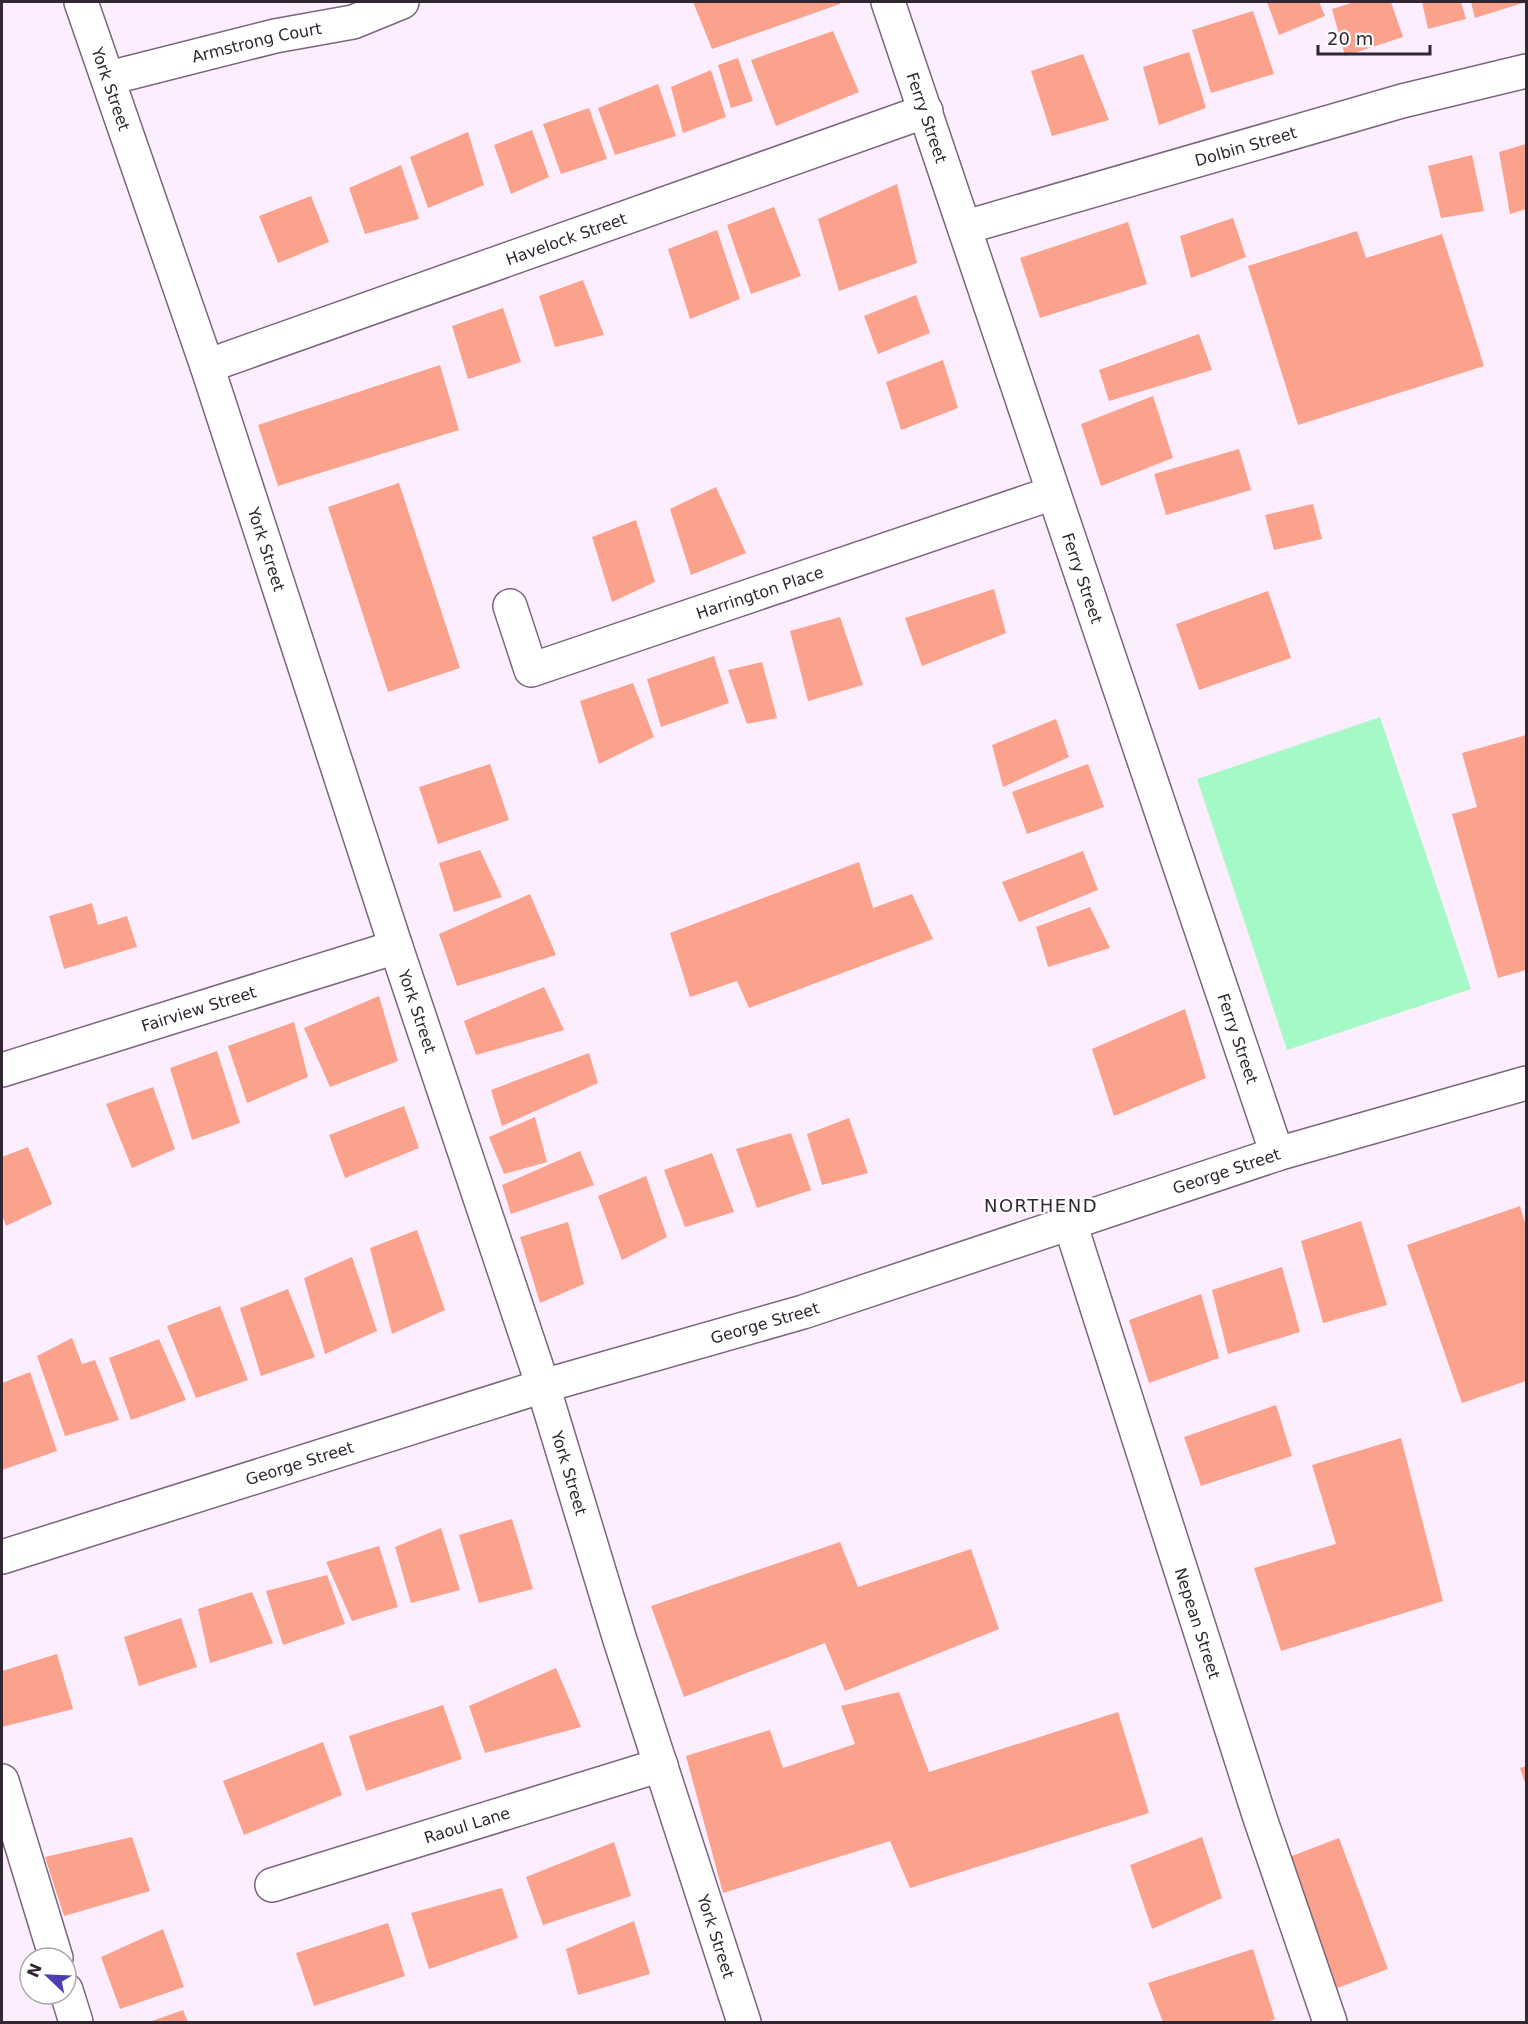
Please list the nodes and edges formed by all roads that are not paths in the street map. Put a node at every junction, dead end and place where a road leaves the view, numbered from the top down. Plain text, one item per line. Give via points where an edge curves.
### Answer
1 (81, 2) edge
2 (402, 2) edge
3 (888, 2) edge
4 (1527, 71) edge
5 (109, 78) junction
6 (926, 111) junction
7 (966, 227) junction
8 (207, 366) junction
9 (1053, 493) junction
10 (510, 606) dead end
11 (396, 946) junction
12 (2, 1071) edge
13 (1527, 1083) edge
14 (1277, 1154) junction
15 (1070, 1223) junction
16 (543, 1386) junction
17 (2, 1557) edge
18 (661, 1765) junction
19 (2, 1781) edge
20 (272, 1885) dead end
21 (52, 1946) edge
22 (71, 2006) edge
23 (76, 2022) edge
24 (744, 2022) edge
25 (1330, 2022) edge

1 - 5 street, York Street
2 - 5 street, Armstrong Court via 353,22 275,36
3 - 6 street, Ferry Street
4 - 7 street, Dolbin Street via 1402,101
5 - 8 street, York Street
6 - 7 street, Ferry Street
6 - 8 street, Havelock Street
7 - 9 street, Ferry Street
8 - 11 street, York Street
9 - 10 street, Harrington Place via 531,670
9 - 14 street, Ferry Street
11 - 12 street, Fairview Street
11 - 16 street, York Street
13 - 14 street, George Street
14 - 15 street, George Street
15 - 16 street, George Street via 803,1312
15 - 25 street, Nepean Street via 1260,1818
16 - 17 street, George Street
16 - 18 street, York Street
18 - 20 street, Raoul Lane
18 - 24 street, York Street
19 - 21 street
22 - 23 street

